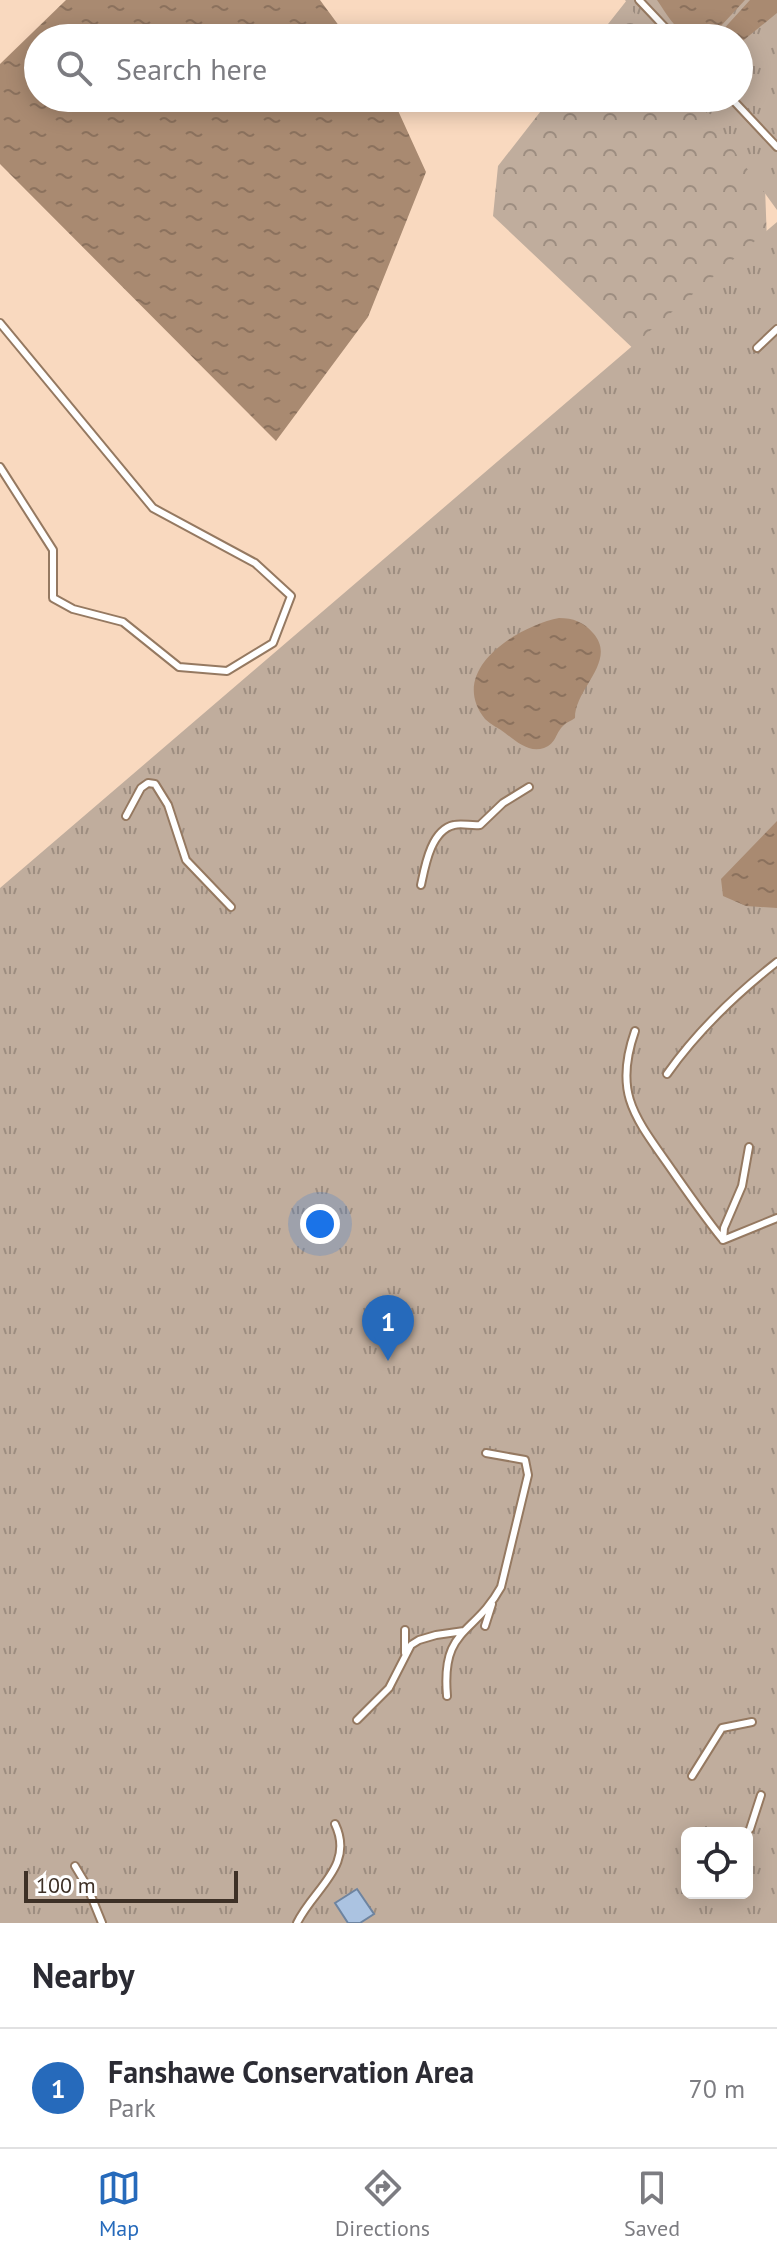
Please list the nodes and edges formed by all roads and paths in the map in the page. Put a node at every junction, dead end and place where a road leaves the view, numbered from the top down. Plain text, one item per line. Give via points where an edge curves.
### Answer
1 (639, 0) edge
2 (662, 24) edge
3 (744, 112) edge
4 (777, 147) edge
5 (0, 323) edge
6 (777, 329) edge
7 (757, 348) dead end
8 (0, 467) edge
9 (529, 787) dead end
10 (126, 816) dead end
11 (421, 885) dead end
12 (231, 907) dead end
13 (777, 962) edge
14 (635, 1031) dead end
15 (667, 1074) dead end
16 (749, 1147) dead end
17 (777, 1218) edge
18 (723, 1240) junction
19 (486, 1453) dead end
20 (493, 1601) junction
21 (485, 1626) dead end
22 (405, 1630) dead end
23 (464, 1631) junction
24 (405, 1653) junction
25 (447, 1696) dead end
26 (357, 1720) dead end
27 (752, 1722) dead end
28 (692, 1776) dead end
29 (761, 1795) dead end
30 (335, 1824) dead end
31 (751, 1827) edge
32 (75, 1866) dead end
33 (102, 1923) edge
34 (297, 1923) edge

1 - 2 lane
3 - 4 lane
5 - 8 lane via 153,508 255,563 291,596 273,643 227,671 179,667 123,622 53,598 53,550
6 - 7 lane
9 - 11 lane via 480,825 446,829 431,850
10 - 12 lane via 141,788 155,784 168,805 186,860
13 - 15 lane via 713,1017
14 - 18 lane via 625,1069 632,1109 641,1129
16 - 18 lane
17 - 18 lane
19 - 20 lane via 525,1460 529,1469 501,1587
20 - 21 lane
20 - 23 lane
22 - 24 lane
23 - 24 lane via 419,1640
23 - 25 lane via 447,1657
24 - 26 lane via 389,1688
27 - 28 lane via 722,1728
29 - 31 lane
30 - 34 lane via 342,1847 339,1860
32 - 33 lane

